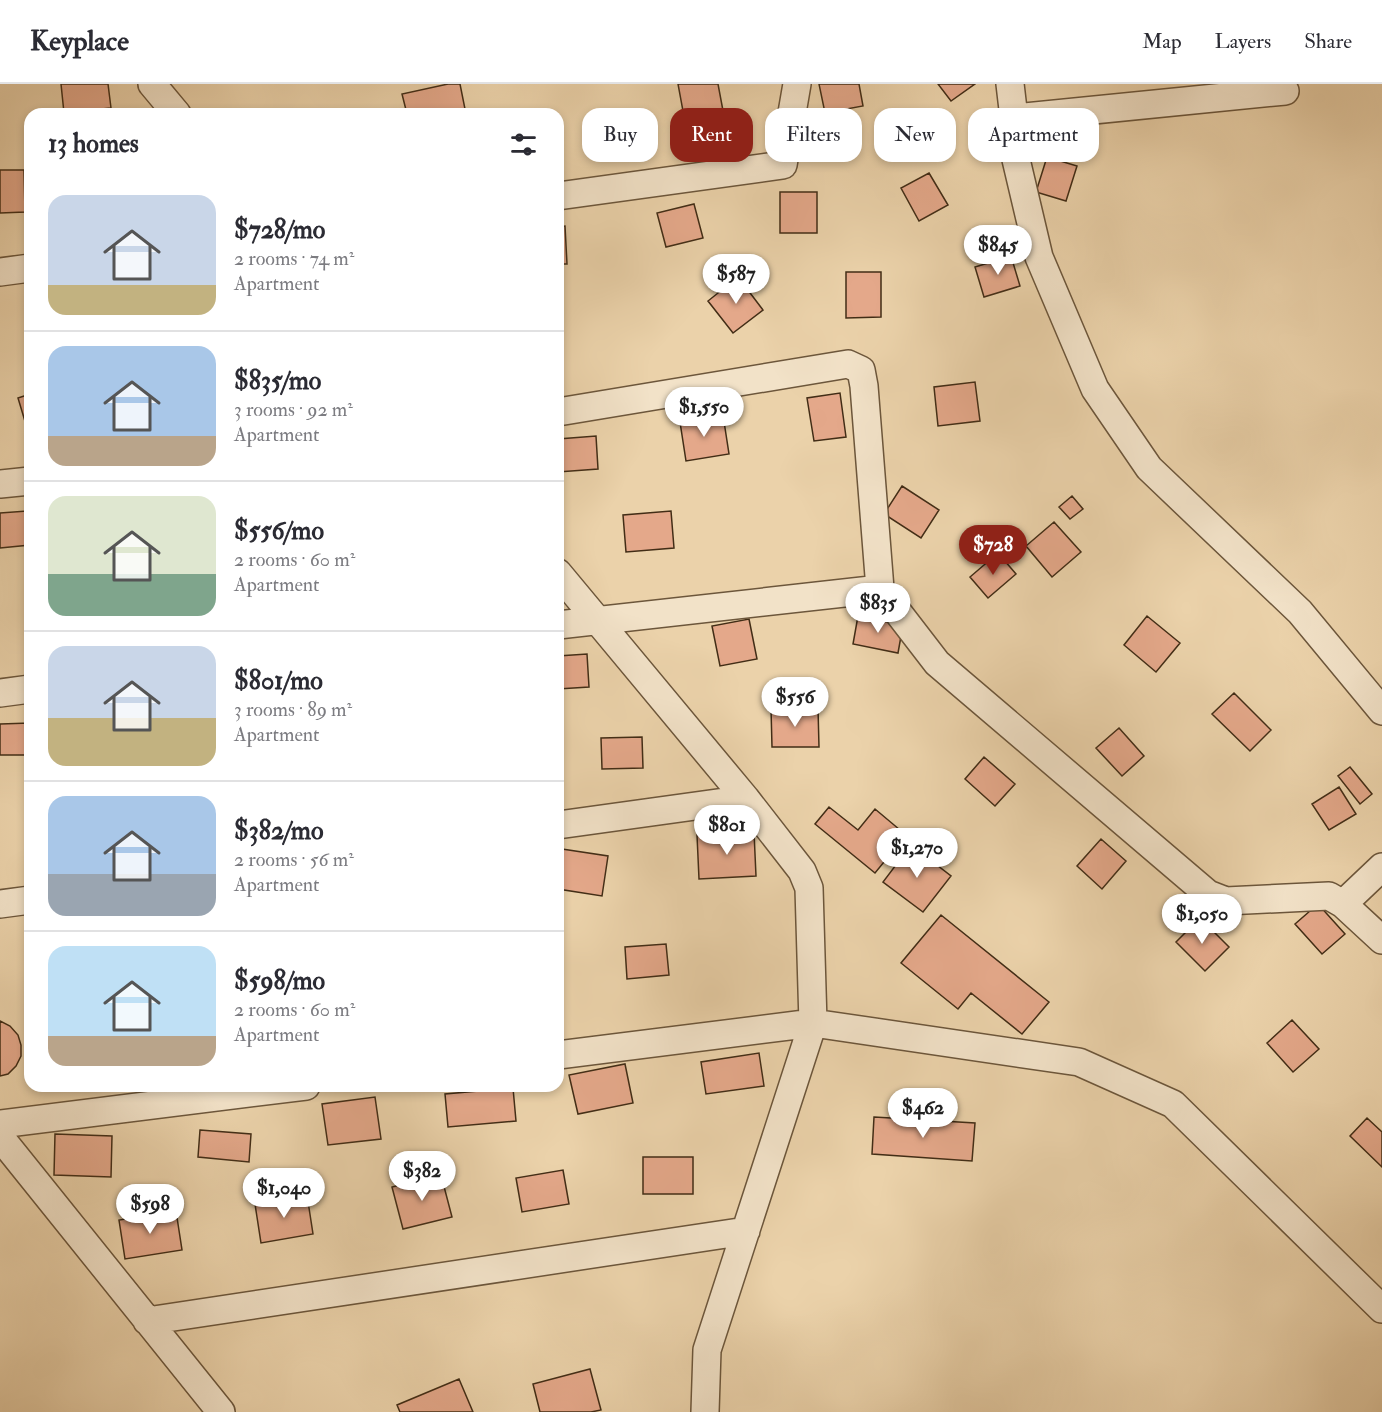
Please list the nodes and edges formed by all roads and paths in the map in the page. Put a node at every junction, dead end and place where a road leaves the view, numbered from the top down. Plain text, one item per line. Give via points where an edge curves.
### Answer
1 (152, 84) edge
2 (797, 84) edge
3 (1010, 84) edge
4 (1285, 91) dead end
5 (172, 108) edge
6 (1013, 108) edge
7 (1099, 110) edge
8 (1017, 162) edge
9 (564, 195) edge
10 (24, 269) edge
11 (0, 272) edge
12 (564, 411) edge
13 (24, 482) edge
14 (0, 484) edge
15 (564, 580) edge
16 (880, 589) junction
17 (597, 621) junction
18 (564, 624) edge
19 (24, 690) edge
20 (0, 693) edge
21 (1382, 711) edge
22 (746, 799) junction
23 (564, 824) edge
24 (1382, 867) edge
25 (24, 901) edge
26 (0, 904) edge
27 (1342, 904) junction
28 (1382, 940) edge
29 (813, 1023) junction
30 (564, 1053) edge
31 (258, 1092) edge
32 (0, 1124) edge
33 (0, 1137) edge
34 (746, 1231) junction
35 (1382, 1309) edge
36 (147, 1322) junction
37 (221, 1412) edge
38 (705, 1412) edge

1 - 5 street
2 - 9 street via 783,165
3 - 6 street
4 - 7 street
8 - 21 street via 1039,257 1095,389 1149,468 1300,612
10 - 11 street
12 - 16 street via 848,364 861,370
13 - 14 street
15 - 17 street
16 - 17 street
16 - 27 street via 937,663 1208,894 1227,901 1329,896
17 - 18 street
17 - 22 street
19 - 20 street
22 - 23 street
22 - 29 street via 807,878
24 - 27 street
25 - 26 street
27 - 28 street
29 - 30 street
29 - 34 street
29 - 35 street via 1079,1062 1173,1104
31 - 32 street
33 - 36 street
34 - 36 street
34 - 38 street via 707,1350
36 - 37 street

